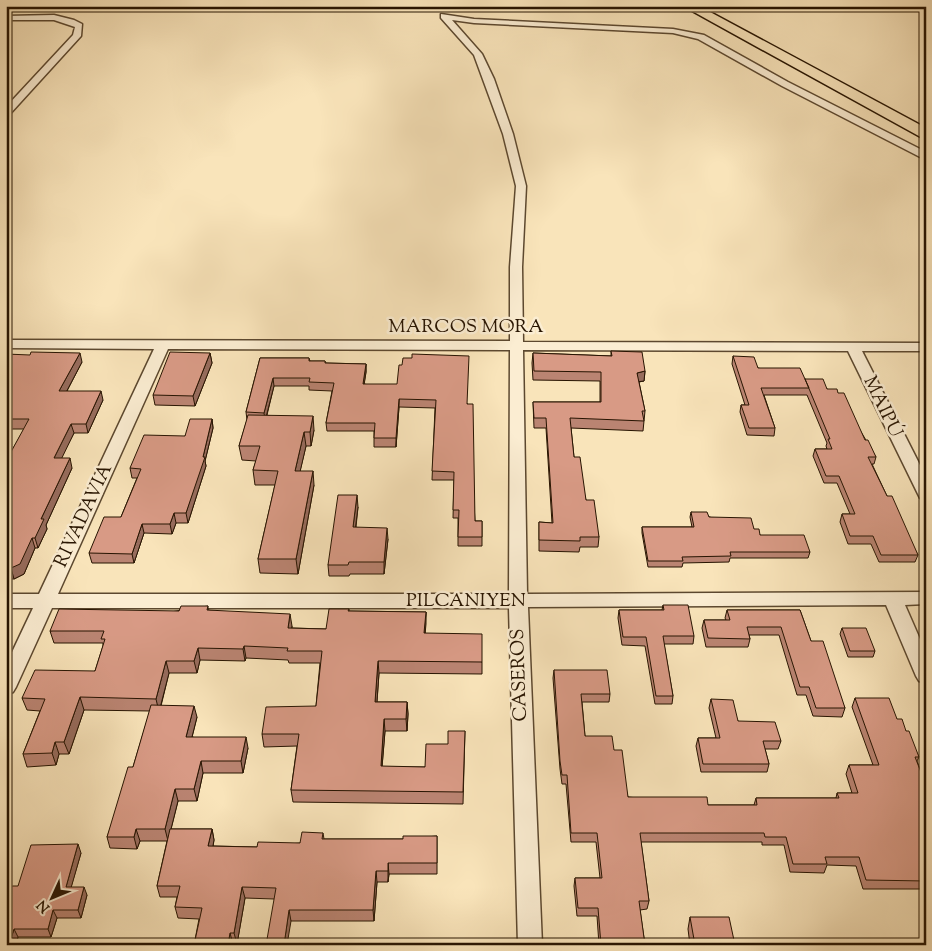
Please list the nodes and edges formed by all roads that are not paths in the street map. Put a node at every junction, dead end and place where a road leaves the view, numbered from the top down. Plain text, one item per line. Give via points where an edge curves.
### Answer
1 (700, 8) edge
2 (6, 18) edge
3 (6, 113) edge
4 (926, 124) edge
5 (926, 135) edge
6 (926, 156) edge
7 (6, 344) edge
8 (163, 345) junction
9 (516, 346) junction
10 (853, 346) junction
11 (926, 347) edge
12 (926, 494) edge
13 (926, 598) edge
14 (893, 599) junction
15 (6, 601) edge
16 (518, 601) junction
17 (44, 602) junction
18 (926, 676) edge
19 (6, 687) edge
20 (530, 945) edge

1 - 4 main road
1 - 5 main road
2 - 3 street via 58,19 79,26 77,36
6 - 9 street, CASEROS via 701,37 673,31 474,21 444,16 478,54 490,79 521,186
7 - 8 street, MARCOS MORA
8 - 9 street, MARCOS MORA
8 - 17 street, RIVADAVIA
9 - 10 street, MARCOS MORA
9 - 16 street, CASEROS
10 - 11 street, MARCOS MORA
10 - 12 street, MAIPÚ
13 - 14 street, PILCANIYEN
14 - 16 street, PILCANIYEN
14 - 18 street
15 - 17 street, PILCANIYEN
16 - 17 street, PILCANIYEN
16 - 20 street, CASEROS
17 - 19 street, RIVADAVIA

